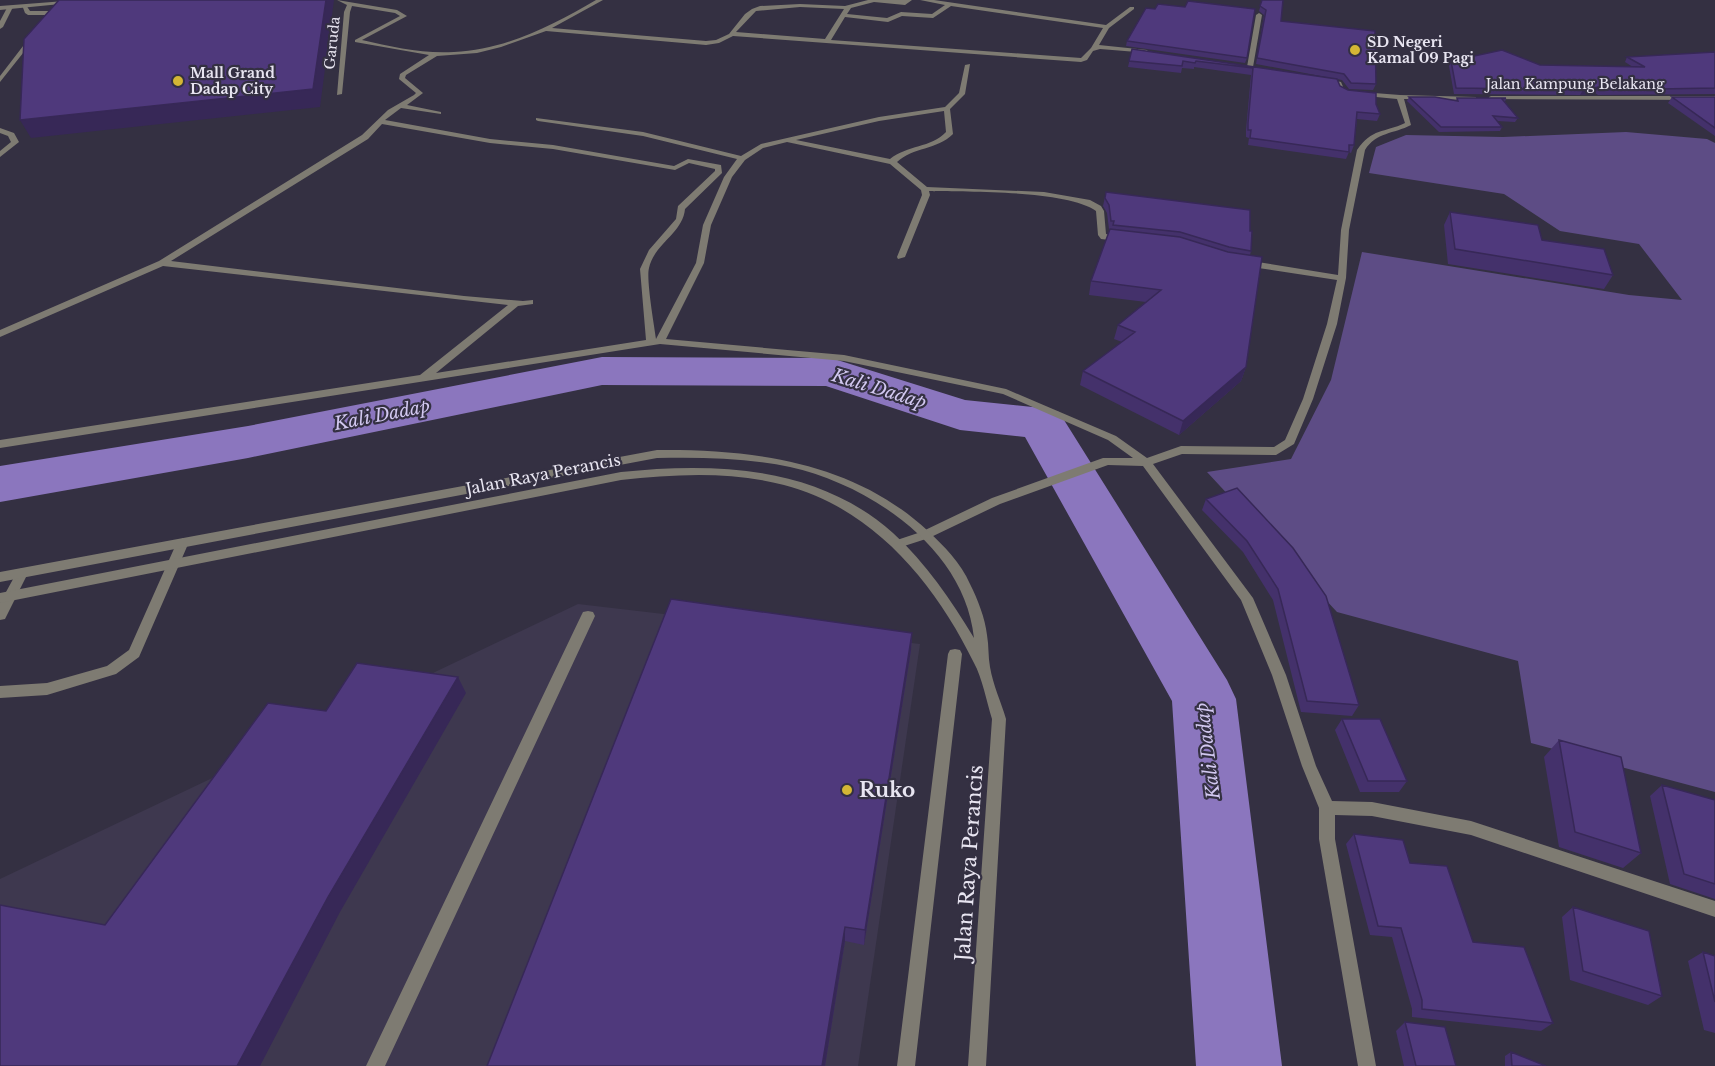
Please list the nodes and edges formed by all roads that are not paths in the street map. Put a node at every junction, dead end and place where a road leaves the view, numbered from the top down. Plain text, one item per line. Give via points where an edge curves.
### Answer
1 (28, 0) edge
2 (98, 0) edge
3 (340, 0) edge
4 (600, 0) edge
5 (909, 0) edge
6 (922, 0) edge
7 (818, 2) edge
8 (766, 3) edge
9 (350, 4) junction
10 (950, 4) junction
11 (24, 6) junction
12 (10, 7) junction
13 (847, 7) junction
14 (0, 8) edge
15 (1132, 8) dead end
16 (74, 11) edge
17 (51, 14) junction
18 (843, 15) junction
19 (1259, 15) edge
20 (45, 22) edge
21 (0, 27) edge
22 (1107, 27) junction
23 (546, 29) junction
24 (39, 30) edge
25 (733, 34) junction
26 (827, 41) junction
27 (1094, 48) junction
28 (436, 54) junction
29 (1158, 54) edge
30 (968, 64) dead end
31 (1240, 65) edge
32 (1250, 67) junction
33 (1262, 69) edge
34 (1317, 78) edge
35 (0, 80) edge
36 (339, 94) dead end
37 (1400, 98) junction
38 (1715, 98) edge
39 (401, 106) junction
40 (947, 109) junction
41 (439, 113) dead end
42 (538, 119) dead end
43 (382, 122) junction
44 (0, 130) edge
45 (785, 140) junction
46 (0, 155) edge
47 (741, 158) junction
48 (892, 162) junction
49 (925, 189) junction
50 (1134, 242) edge
51 (901, 258) dead end
52 (1235, 262) edge
53 (162, 263) junction
54 (1342, 278) junction
55 (530, 302) dead end
56 (517, 303) junction
57 (0, 334) edge
58 (655, 341) junction
59 (422, 379) junction
60 (0, 444) edge
61 (1146, 462) junction
62 (925, 535) junction
63 (183, 542) junction
64 (898, 544) junction
65 (175, 564) junction
66 (22, 573) junction
67 (0, 577) edge
68 (5, 597) edge
69 (0, 615) edge
70 (588, 616) dead end
71 (955, 654) dead end
72 (983, 666) junction
73 (0, 692) edge
74 (1328, 808) junction
75 (1715, 909) edge
76 (375, 1066) edge
77 (906, 1066) edge
78 (978, 1066) edge
79 (1367, 1066) edge

1 - 11 street
2 - 11 street
3 - 9 street, Garuda
4 - 23 street
5 - 13 street via 874,0
6 - 10 street
7 - 8 street via 804,7
7 - 13 street
8 - 25 street via 752,11
9 - 28 street via 404,16 357,41
9 - 36 street, Garuda
10 - 18 street via 933,16 901,14 888,20
10 - 22 street
11 - 12 street
11 - 17 street via 28,13
12 - 14 street
12 - 21 street
13 - 18 street
15 - 22 street
16 - 17 street
17 - 20 street
18 - 26 street
19 - 32 street
22 - 27 street
23 - 25 street via 706,43 720,42
23 - 28 street via 496,46
24 - 35 street
25 - 26 street
26 - 27 street via 1081,60
27 - 29 street
28 - 39 street via 403,74 402,79 420,93
30 - 40 street via 962,94
31 - 32 street
32 - 33 street
34 - 37 street, Jalan Kampung Belakang via 1339,83 1344,92
37 - 38 street, Jalan Kampung Belakang
37 - 54 street via 1409,124 1371,136 1361,150 1345,230
39 - 41 street
39 - 43 street
40 - 45 street
40 - 48 street via 950,132 945,139 904,152
42 - 47 street via 643,134
43 - 53 street via 360,141
43 - 58 street via 675,168 687,161 718,167 719,171 681,208 680,219 652,252 644,269
44 - 46 street via 15,142
45 - 47 street via 760,146
45 - 48 street
47 - 58 street via 707,225 700,262
48 - 49 street
49 - 50 street via 1076,199 1102,213 1104,237
49 - 51 street
52 - 54 street
53 - 56 street
53 - 57 street
54 - 61 street via 1332,324 1290,442 1276,451 1181,450
55 - 56 street
56 - 59 street
58 - 59 street
58 - 61 street via 844,358 1006,392 1112,438
59 - 60 street
61 - 62 street via 1107,461 996,501
61 - 74 street via 1247,598
62 - 63 street, Jalan Raya Perancis via 894,508 833,475 773,460 696,452 621,459
62 - 64 street
62 - 72 street, Jalan Raya Perancis via 962,580 980,629
63 - 65 street
63 - 66 street, Jalan Raya Perancis
64 - 65 street, Jalan Raya Perancis via 848,505 818,491 761,477 691,470 621,476
64 - 72 street, Jalan Raya Perancis via 964,631
65 - 68 street, Jalan Raya Perancis
65 - 73 street via 134,653 111,670 47,689
66 - 67 street, Jalan Raya Perancis
66 - 68 street
68 - 69 street
70 - 76 street
71 - 77 street
72 - 78 street, Jalan Raya Perancis via 999,719
74 - 75 street via 1372,809 1471,828
74 - 79 street via 1327,839

